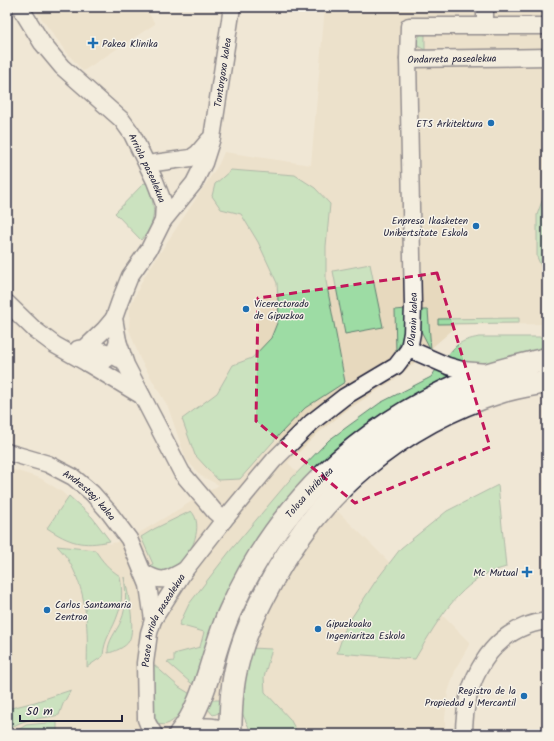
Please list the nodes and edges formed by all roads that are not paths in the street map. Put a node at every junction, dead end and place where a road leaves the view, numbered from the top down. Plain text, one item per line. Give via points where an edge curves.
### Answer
1 (20, 7) edge
2 (232, 7) edge
3 (485, 7) edge
4 (485, 26) junction
5 (547, 26) edge
6 (547, 57) edge
7 (408, 59) junction
8 (212, 138) junction
9 (147, 164) junction
10 (163, 221) junction
11 (7, 303) edge
12 (114, 318) junction
13 (115, 348) junction
14 (409, 349) junction
15 (86, 355) junction
16 (547, 359) edge
17 (494, 372) junction
18 (547, 382) edge
19 (142, 396) junction
20 (7, 452) edge
21 (224, 520) junction
22 (185, 570) junction
23 (143, 572) junction
24 (153, 620) junction
25 (547, 621) edge
26 (154, 734) edge
27 (182, 734) edge
28 (229, 734) edge
29 (464, 734) edge

1 - 9 street, Arriola pasealekua via 42,43 62,67 122,120
2 - 8 street, Tontorgoxo kalea
3 - 4 street
4 - 5 street, Ondarreta pasealekua
4 - 7 street, Ondarreta pasealekua via 409,26
6 - 7 street, Ondarreta pasealekua
7 - 14 street, Olarain kalea via 413,306
8 - 9 street via 191,158
8 - 10 street, Tontorgoxo kalea via 194,183
9 - 10 street, Arriola pasealekua via 164,204
10 - 12 street, Arriola pasealekua via 149,249 130,276
11 - 15 street via 54,345
12 - 13 street
12 - 15 street
13 - 15 street
13 - 19 street
14 - 17 street via 462,370
14 - 21 street, Olarain kalea via 396,366 344,397 312,422 274,460
15 - 19 street
16 - 17 main road, Tolosa hiribidea
17 - 27 main road, Tolosa hiribidea via 463,383 392,420 334,465 300,500 271,539 230,611 199,702
18 - 28 main road, Tolosa hiribidea via 501,392 430,421 348,480 317,513 289,551 252,619 237,665
19 - 21 street via 182,473
20 - 23 street, Andrestegi kalea via 54,467 73,477 92,493 122,528
21 - 22 street, Paseo Arriola pasealekua
22 - 23 street via 160,580
22 - 24 street, Paseo Arriola pasealekua
23 - 24 street, Andrestegi kalea via 148,585
24 - 26 street, Paseo Arriola pasealekua via 145,663 146,719
25 - 29 street via 536,622 506,637 480,667 470,690
27 - 28 main road via 202,729

